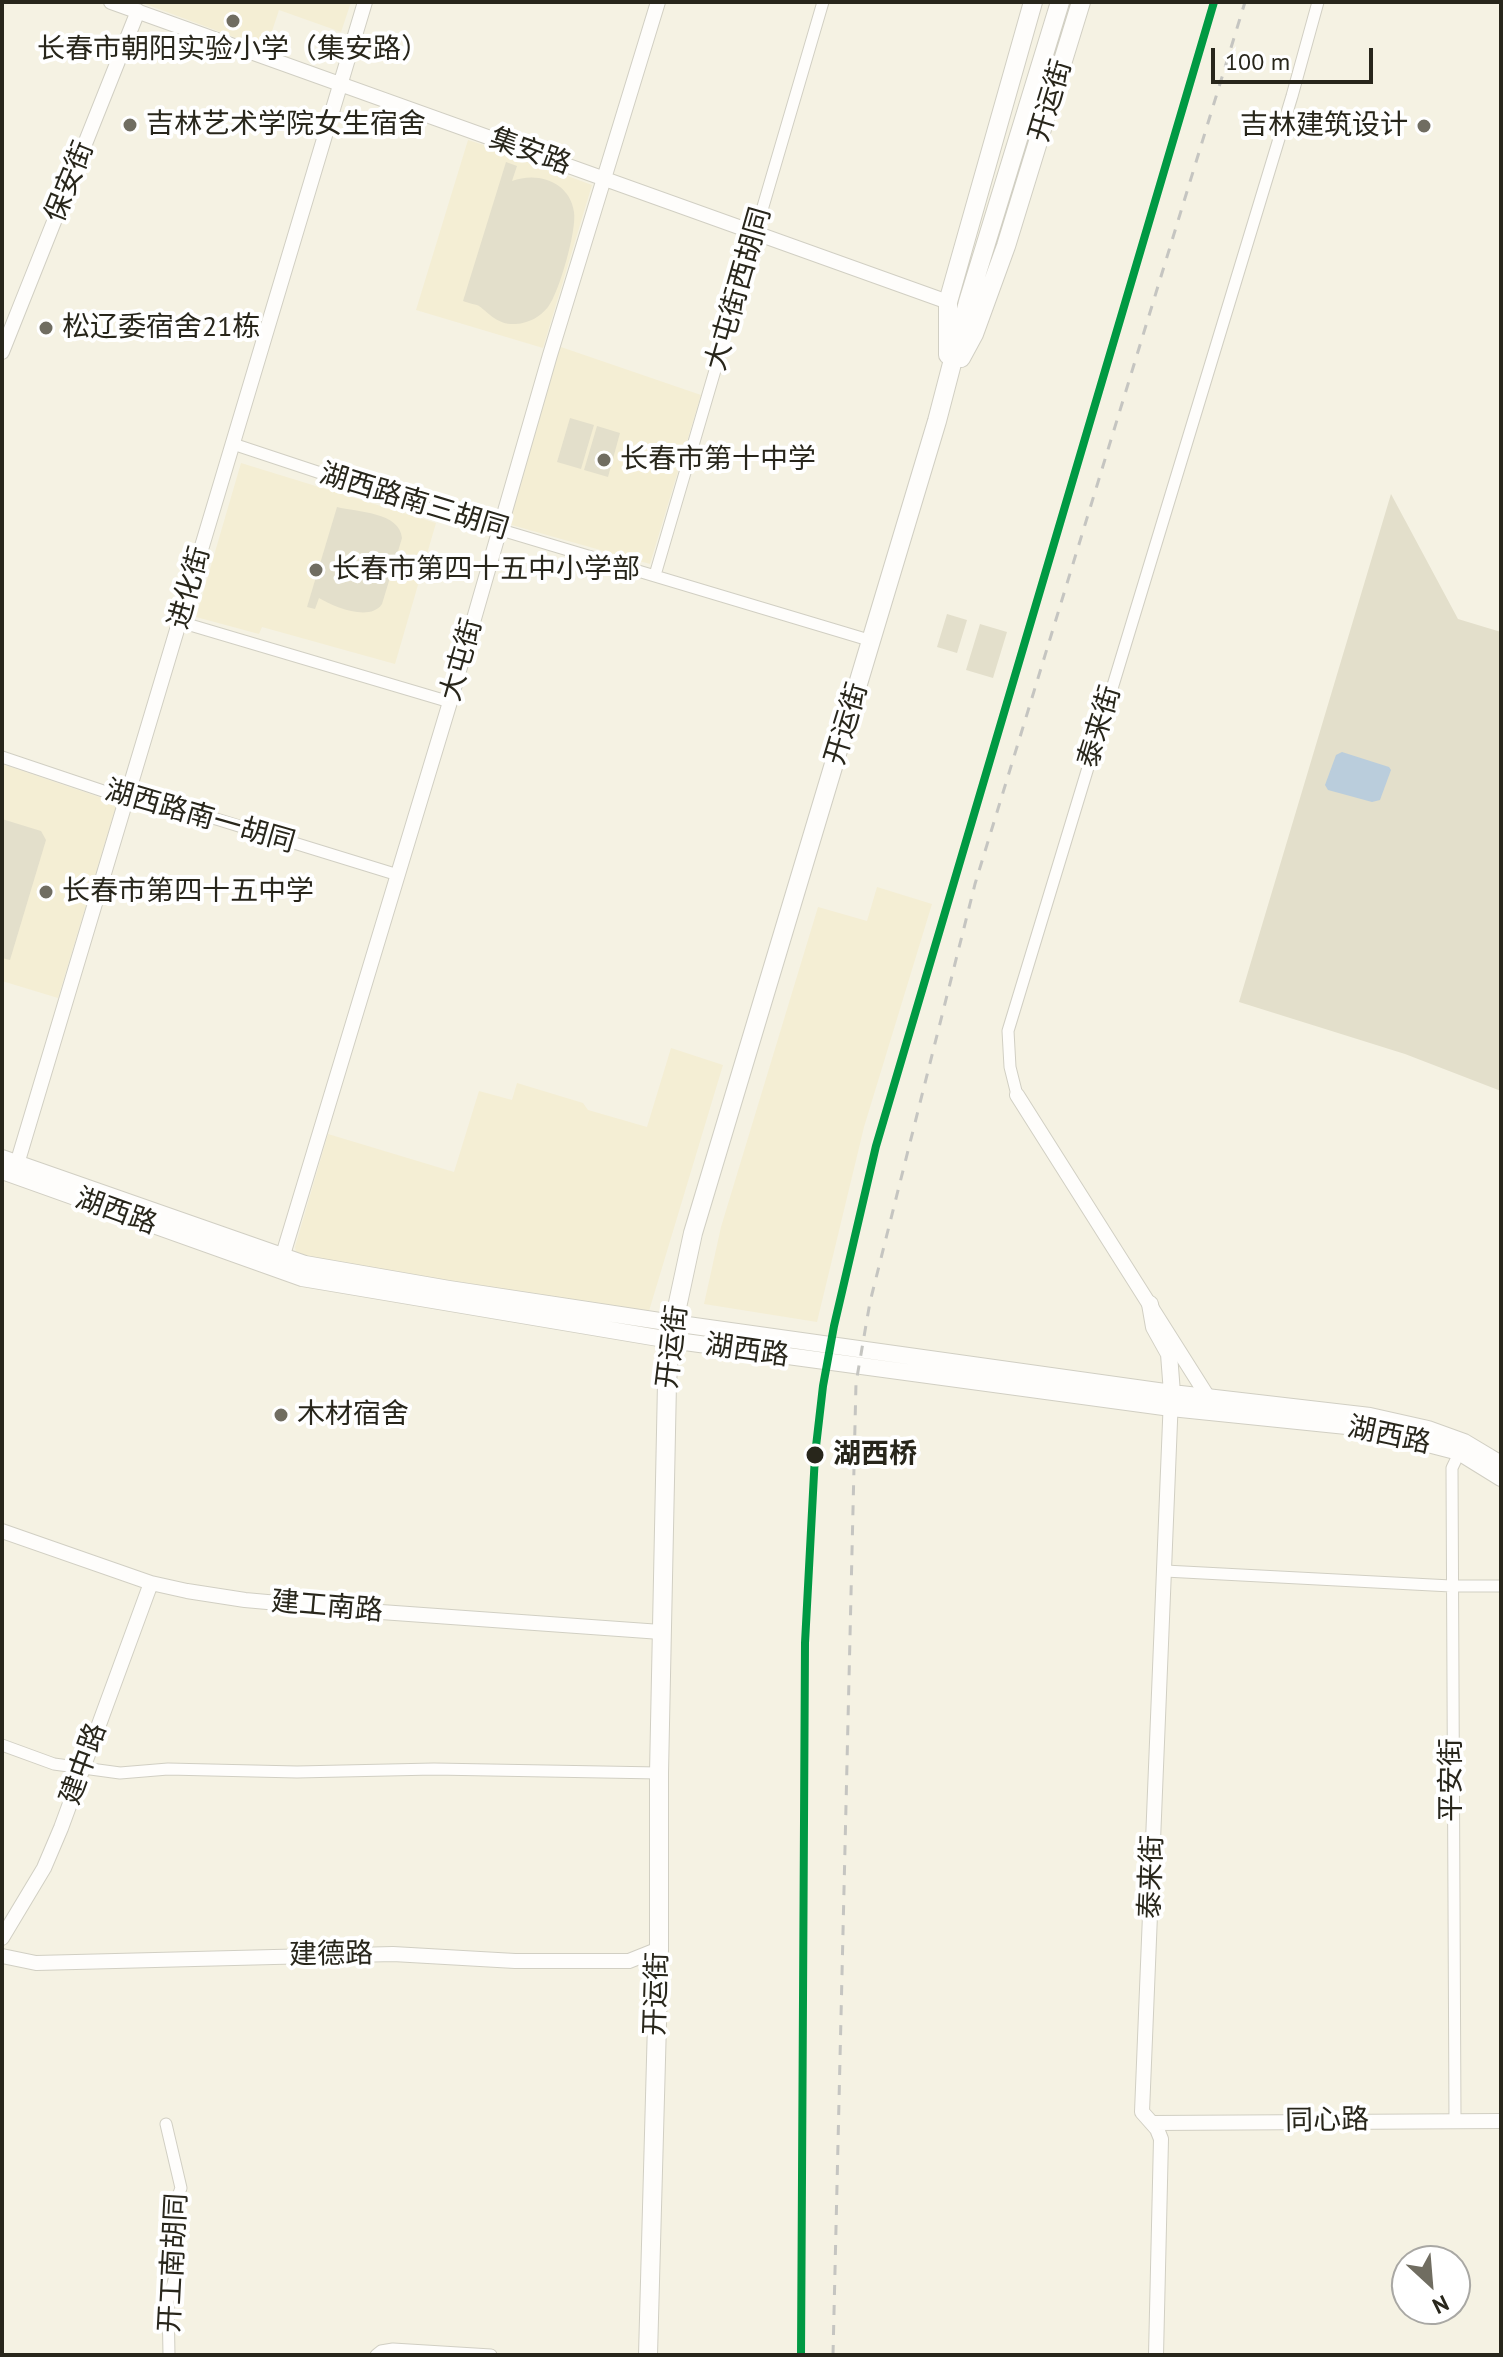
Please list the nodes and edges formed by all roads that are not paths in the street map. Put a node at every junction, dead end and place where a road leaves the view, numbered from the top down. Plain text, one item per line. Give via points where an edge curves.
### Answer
1 (111, 2) edge
2 (365, 2) edge
3 (658, 2) edge
4 (823, 2) edge
5 (1033, 2) edge
6 (1060, 2) edge
7 (1081, 2) edge
8 (1318, 2) edge
9 (138, 11) junction
10 (340, 83) junction
11 (604, 179) junction
12 (756, 232) junction
13 (948, 302) junction
14 (2, 352) edge
15 (949, 378) junction
16 (233, 444) junction
17 (501, 528) junction
18 (655, 575) junction
19 (180, 622) junction
20 (872, 641) junction
21 (450, 702) junction
22 (2, 757) edge
23 (128, 796) junction
24 (398, 875) junction
25 (1017, 1095) joint
26 (9, 1167) edge
27 (282, 1265) junction
28 (1150, 1304) junction
29 (671, 1331) junction
30 (1207, 1397) junction
31 (1171, 1400) junction
32 (1217, 1412) junction
33 (1462, 1447) junction
34 (1501, 1464) edge
35 (1501, 1478) edge
36 (2, 1531) edge
37 (1165, 1571) junction
38 (151, 1583) junction
39 (1451, 1586) junction
40 (1501, 1586) edge
41 (661, 1632) junction
42 (2, 1745) edge
43 (82, 1769) junction
44 (659, 1773) junction
45 (2, 1938) edge
46 (659, 1949) junction
47 (2, 1956) edge
48 (1455, 2120) junction
49 (1501, 2121) edge
50 (1153, 2123) junction
51 (1174, 2123) junction
52 (166, 2124) dead end
53 (1161, 2139) junction
54 (169, 2355) edge
55 (376, 2355) edge
56 (491, 2355) edge
57 (648, 2355) edge
58 (1156, 2355) edge

1 - 9 street, 集安路
2 - 10 street, 进化街
3 - 11 street, 大屯街
4 - 12 street, 大屯街西胡同
5 - 13 main road, 开运街
6 - 15 main road, 开运街
7 - 15 main road, 开运街 via 1006,246 974,334
8 - 25 street, 泰来街 via 1008,1031
9 - 10 street, 集安路
9 - 14 street, 保安街
10 - 11 street, 集安路
10 - 16 street, 进化街
11 - 12 street, 集安路
11 - 17 street, 大屯街
12 - 13 street, 集安路
12 - 18 street, 大屯街西胡同
13 - 15 main road, 开运街
15 - 20 main road, 开运街
16 - 17 street, 湖西路南三胡同
16 - 19 street, 进化街
17 - 18 street, 湖西路南三胡同
17 - 21 street, 大屯街
18 - 20 street, 湖西路南三胡同
19 - 21 street
19 - 23 street, 进化街
20 - 29 main road, 开运街 via 693,1233
21 - 24 street, 大屯街
22 - 23 street, 湖西路南一胡同
23 - 24 street, 湖西路南一胡同
23 - 26 street, 进化街
24 - 27 street, 大屯街
25 - 28 street, 泰来街
26 - 27 main road, 湖西路
27 - 29 main road, 湖西路 via 302,1278
28 - 30 street, 泰来街
28 - 31 main road via 1154,1327 1169,1354
29 - 31 main road, 湖西路
29 - 41 main road, 开运街
30 - 31 main road, 湖西路
30 - 32 street, 泰来街
30 - 33 main road, 湖西路 via 1370,1416 1428,1429
31 - 32 main road, 湖西路
31 - 37 street, 泰来街
32 - 33 main road, 湖西路 via 1366,1428
33 - 34 main road, 湖西路
33 - 35 main road, 湖西路
33 - 39 street, 平安街 via 1452,1468
36 - 38 street, 建工南路
37 - 39 street
37 - 50 street, 泰来街 via 1142,2112
38 - 41 street, 建工南路 via 245,1600
38 - 43 street, 建中路
39 - 40 street
39 - 48 street, 平安街
41 - 44 main road, 开运街
42 - 43 street
43 - 44 street
43 - 45 street, 建中路 via 44,1868
44 - 46 main road, 开运街
46 - 47 street, 建德路 via 629,1961 393,1954 36,1963
46 - 57 main road, 开运街
48 - 49 street, 同心路
48 - 51 street, 同心路
50 - 51 street, 同心路
50 - 53 street, 泰来街
51 - 53 street
52 - 54 street, 开工南胡同 via 181,2188 174,2207 177,2253 168,2301
53 - 58 street, 泰来街
55 - 56 street via 393,2349

